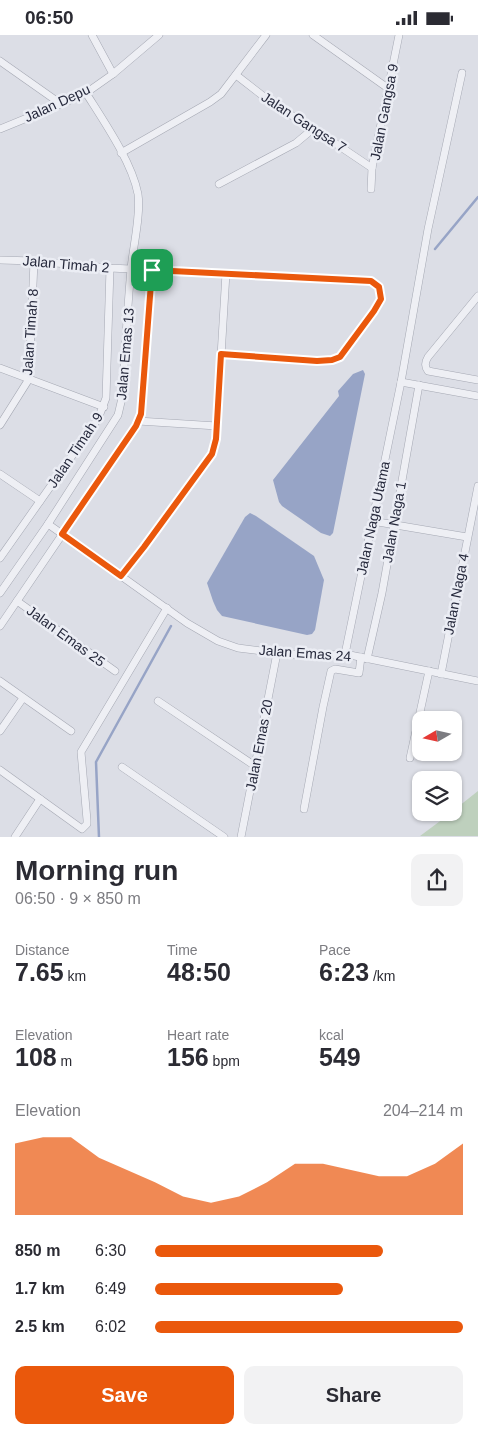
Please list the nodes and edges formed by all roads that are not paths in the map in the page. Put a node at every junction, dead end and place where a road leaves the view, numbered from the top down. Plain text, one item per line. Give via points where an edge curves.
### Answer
1 (92, 35) edge
2 (159, 35) edge
3 (266, 35) edge
4 (313, 35) edge
5 (399, 35) edge
6 (0, 61) edge
7 (462, 73) dead end
8 (113, 74) junction
9 (236, 75) junction
10 (389, 89) junction
11 (86, 93) junction
12 (61, 104) junction
13 (311, 127) junction
14 (0, 129) edge
15 (121, 153) junction
16 (372, 168) junction
17 (220, 184) dead end
18 (371, 189) dead end
19 (0, 260) edge
20 (34, 261) junction
21 (110, 268) junction
22 (131, 269) junction
23 (152, 270) junction
24 (226, 273) junction
25 (478, 296) edge
26 (221, 354) junction
27 (0, 369) edge
28 (28, 379) junction
29 (478, 380) edge
30 (401, 382) junction
31 (419, 385) junction
32 (478, 396) edge
33 (104, 407) junction
34 (138, 421) junction
35 (0, 425) edge
36 (217, 426) junction
37 (0, 474) edge
38 (478, 488) edge
39 (40, 501) junction
40 (372, 521) junction
41 (48, 524) junction
42 (394, 524) junction
43 (62, 534) junction
44 (467, 537) junction
45 (0, 558) edge
46 (121, 576) junction
47 (0, 593) edge
48 (18, 601) junction
49 (167, 608) junction
50 (0, 626) edge
51 (278, 653) junction
52 (345, 654) junction
53 (364, 658) junction
54 (115, 671) dead end
55 (429, 671) junction
56 (441, 674) junction
57 (0, 681) edge
58 (478, 681) edge
59 (23, 698) junction
60 (158, 701) dead end
61 (0, 731) edge
62 (71, 731) dead end
63 (410, 758) dead end
64 (255, 766) junction
65 (122, 767) dead end
66 (0, 770) edge
67 (40, 799) junction
68 (304, 809) dead end
69 (15, 837) edge
70 (224, 837) edge
71 (242, 837) edge

1 - 8 street
2 - 8 street, Jalan Depu
3 - 9 street
4 - 10 street
5 - 10 street, Jalan Gangsa 9
6 - 12 street
7 - 30 street, Jalan Naga Utama via 428,229
8 - 11 street, Jalan Depu
9 - 13 street, Jalan Gangsa 7 via 276,107
9 - 15 street via 210,102
10 - 16 street, Jalan Gangsa 9
11 - 12 street, Jalan Depu
11 - 15 street, Jalan Emas 13
12 - 14 street, Jalan Depu
13 - 16 street, Jalan Gangsa 7
13 - 17 street via 296,143
15 - 22 street, Jalan Emas 13 via 138,195
16 - 18 street, Jalan Gangsa 9
19 - 20 street, Jalan Timah 2
20 - 21 street, Jalan Timah 2
20 - 28 street, Jalan Timah 8
21 - 22 street, Jalan Timah 2
21 - 33 street, Jalan Timah 9
22 - 23 street, Jalan Timah 2
22 - 41 street, Jalan Emas 13 via 121,407
23 - 24 street, Jalan Timah 2
23 - 34 street
24 - 26 street
24 - 26 street, Jalan Timah 2 via 371,281 379,287 381,299 340,357 332,360
25 - 29 street via 425,362 428,371
26 - 36 street
27 - 28 street
28 - 33 street
28 - 35 street, Jalan Timah 8
30 - 31 street
30 - 40 street, Jalan Naga Utama
31 - 32 street
31 - 42 street, Jalan Naga 1
33 - 39 street, Jalan Timah 9
34 - 36 street
34 - 43 street
36 - 46 street via 212,454
37 - 39 street
38 - 44 street, Jalan Naga 4
39 - 45 street, Jalan Timah 9
40 - 42 street
40 - 52 street, Jalan Naga Utama
41 - 43 street, Jalan Emas 24
41 - 47 street, Jalan Emas 13
42 - 44 street
42 - 53 street, Jalan Naga 1 via 382,593
43 - 46 street, Jalan Emas 24
43 - 48 street
44 - 56 street, Jalan Naga 4
46 - 49 street, Jalan Emas 24
48 - 50 street
48 - 54 street, Jalan Emas 25
49 - 51 street, Jalan Emas 24 via 218,641 238,648
49 - 67 street via 81,753 87,824 82,829
51 - 52 street, Jalan Emas 24
51 - 64 street, Jalan Emas 20
52 - 53 street, Jalan Emas 24
53 - 55 street, Jalan Emas 24
53 - 68 street via 359,673 331,671
55 - 56 street, Jalan Emas 24
55 - 63 street
56 - 58 street, Jalan Emas 24
57 - 59 street
59 - 61 street
59 - 62 street
60 - 64 street
64 - 71 street, Jalan Emas 20
65 - 70 street
66 - 67 street
67 - 69 street

